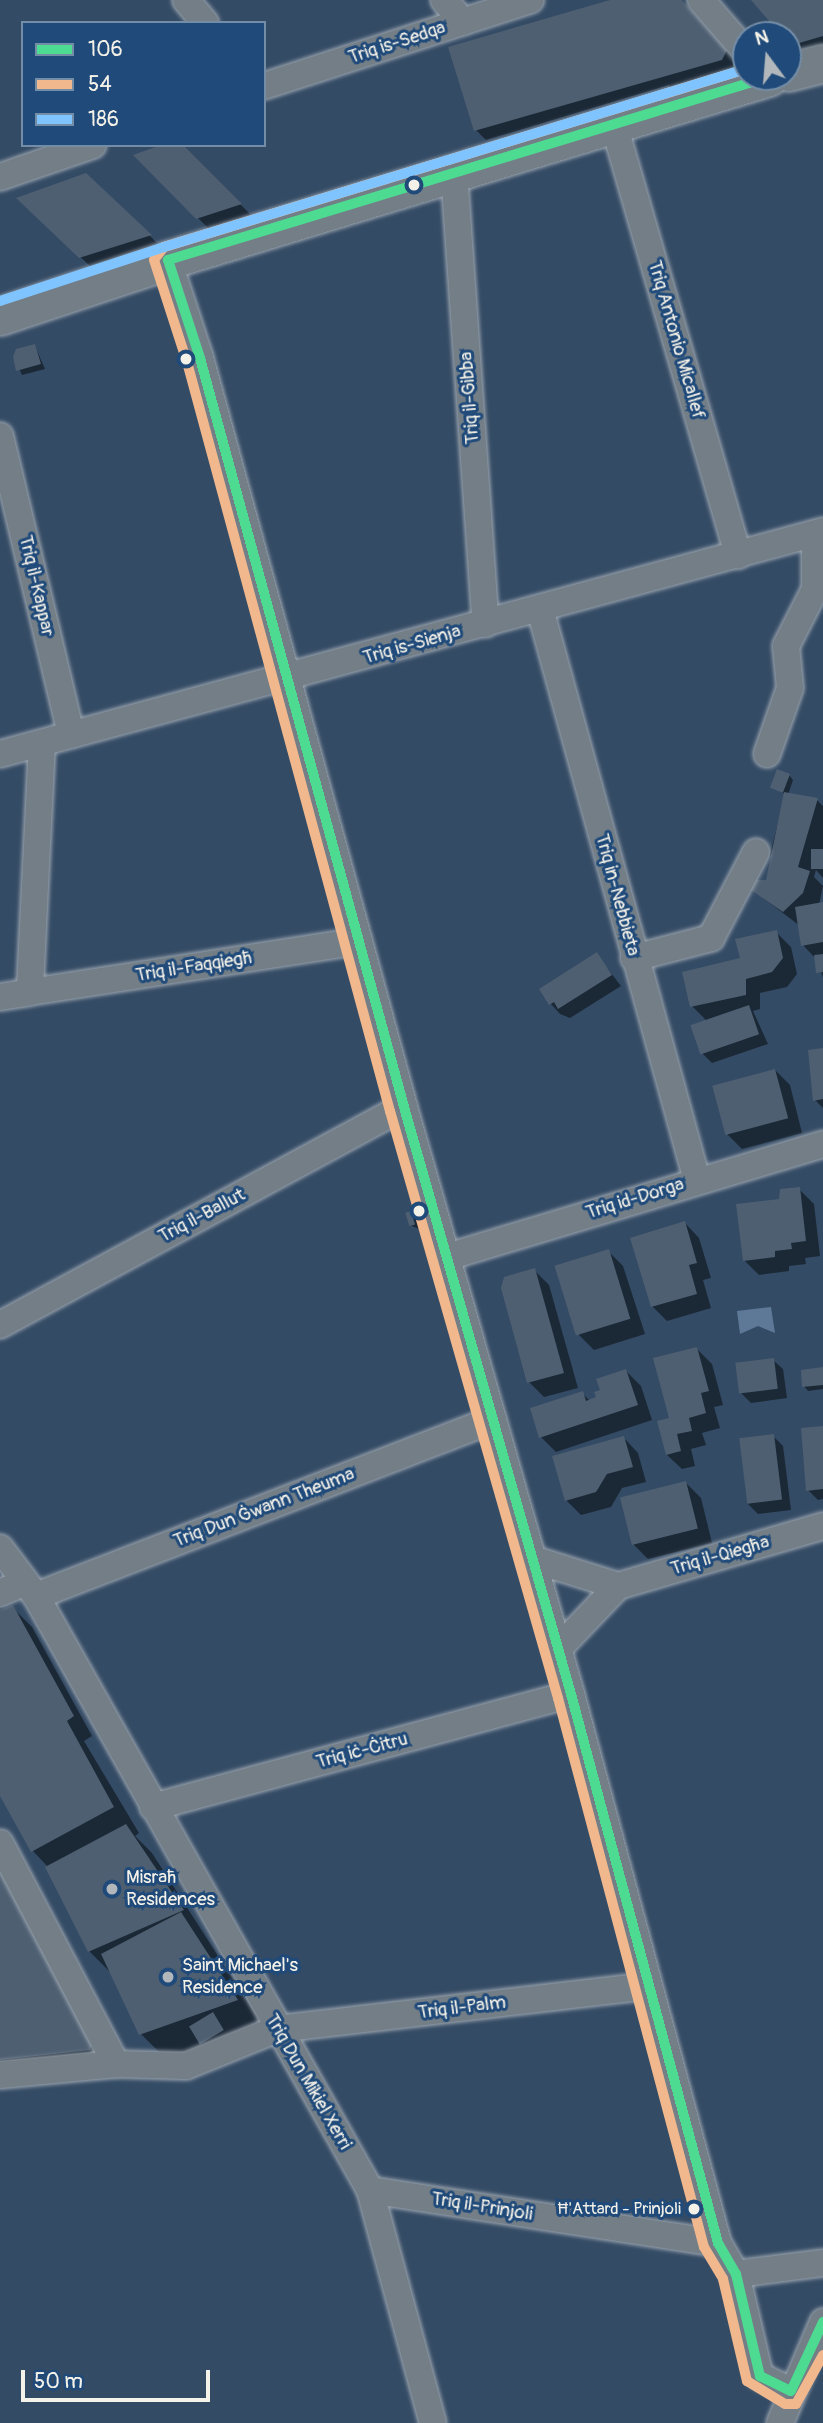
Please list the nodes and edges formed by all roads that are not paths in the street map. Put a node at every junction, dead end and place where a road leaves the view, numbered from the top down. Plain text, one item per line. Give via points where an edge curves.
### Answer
1 (187, 0) edge
2 (444, 0) edge
3 (530, 0) edge
4 (701, 0) edge
5 (203, 21) edge
6 (463, 22) junction
7 (732, 36) edge
8 (823, 63) edge
9 (802, 68) edge
10 (266, 85) edge
11 (732, 88) edge
12 (614, 125) junction
13 (87, 147) edge
14 (454, 172) junction
15 (0, 177) edge
16 (168, 260) junction
17 (0, 316) edge
18 (0, 436) edge
19 (819, 532) edge
20 (738, 555) junction
21 (540, 609) junction
22 (486, 624) junction
23 (286, 680) junction
24 (71, 735) junction
25 (42, 743) junction
26 (0, 754) edge
27 (767, 754) dead end
28 (756, 852) dead end
29 (359, 942) junction
30 (634, 958) junction
31 (30, 992) junction
32 (0, 997) edge
33 (404, 1107) junction
34 (823, 1144) edge
35 (697, 1180) junction
36 (447, 1257) junction
37 (0, 1325) edge
38 (493, 1420) junction
39 (823, 1526) edge
40 (0, 1548) edge
41 (532, 1559) junction
42 (618, 1586) junction
43 (30, 1589) junction
44 (0, 1593) edge
45 (558, 1649) junction
46 (570, 1694) junction
47 (153, 1807) junction
48 (0, 1843) edge
49 (647, 1986) junction
50 (277, 2029) junction
51 (116, 2064) junction
52 (0, 2075) edge
53 (370, 2190) junction
54 (718, 2243) junction
55 (823, 2263) edge
56 (736, 2274) junction
57 (823, 2322) edge
58 (791, 2391) junction
59 (433, 2423) edge
60 (780, 2423) edge

1 - 5 street
2 - 6 street
3 - 6 street, Triq is-Sedqa
4 - 7 street
6 - 10 street, Triq is-Sedqa
8 - 9 street
11 - 12 street
12 - 14 street
12 - 20 street, Triq Antonio Micallef
13 - 15 street
14 - 16 street
14 - 22 street, Triq il-Gibba
16 - 17 street
16 - 23 street via 200,358
18 - 24 street, Triq il-Kappar
19 - 20 street, Triq is-Sienja
19 - 27 street via 815,589 786,646 790,688
20 - 21 street, Triq is-Sienja
21 - 22 street, Triq is-Sienja
21 - 30 street, Triq in-Nebbieta
22 - 23 street, Triq is-Sienja
23 - 24 street, Triq is-Sienja
23 - 29 street
24 - 25 street, Triq is-Sienja
25 - 26 street, Triq is-Sienja
25 - 31 street
28 - 30 street via 711,938
29 - 31 street, Triq il-Faqqiegħ
29 - 33 street
30 - 35 street, Triq in-Nebbieta
31 - 32 street, Triq il-Faqqiegħ
33 - 36 street
33 - 37 street, Triq il-Ballut
34 - 35 street, Triq id-Dorga
35 - 36 street, Triq id-Dorga
36 - 38 street
38 - 41 street
38 - 43 street, Triq Dun Ġwann Theuma
39 - 42 street, Triq il-Qiegħa
40 - 43 street, Triq Dun Mikiel Xerri
41 - 42 street
41 - 45 street
42 - 45 street
43 - 44 street, Triq Dun Ġwann Theuma
43 - 47 street, Triq Dun Mikiel Xerri
45 - 46 street
46 - 47 street, Triq iċ-Ċitru
46 - 49 street
47 - 50 street, Triq Dun Mikiel Xerri
48 - 51 street
49 - 50 street, Triq il-Palm
49 - 54 street
50 - 51 street, Triq il-Palm via 186,2066
50 - 53 street, Triq Dun Mikiel Xerri
51 - 52 street, Triq il-Palm
53 - 54 street, Triq il-Prinjoli
53 - 59 street, Triq Dun Mikiel Xerri
54 - 56 street
55 - 56 street
56 - 58 street via 760,2376
57 - 58 street
58 - 60 street

